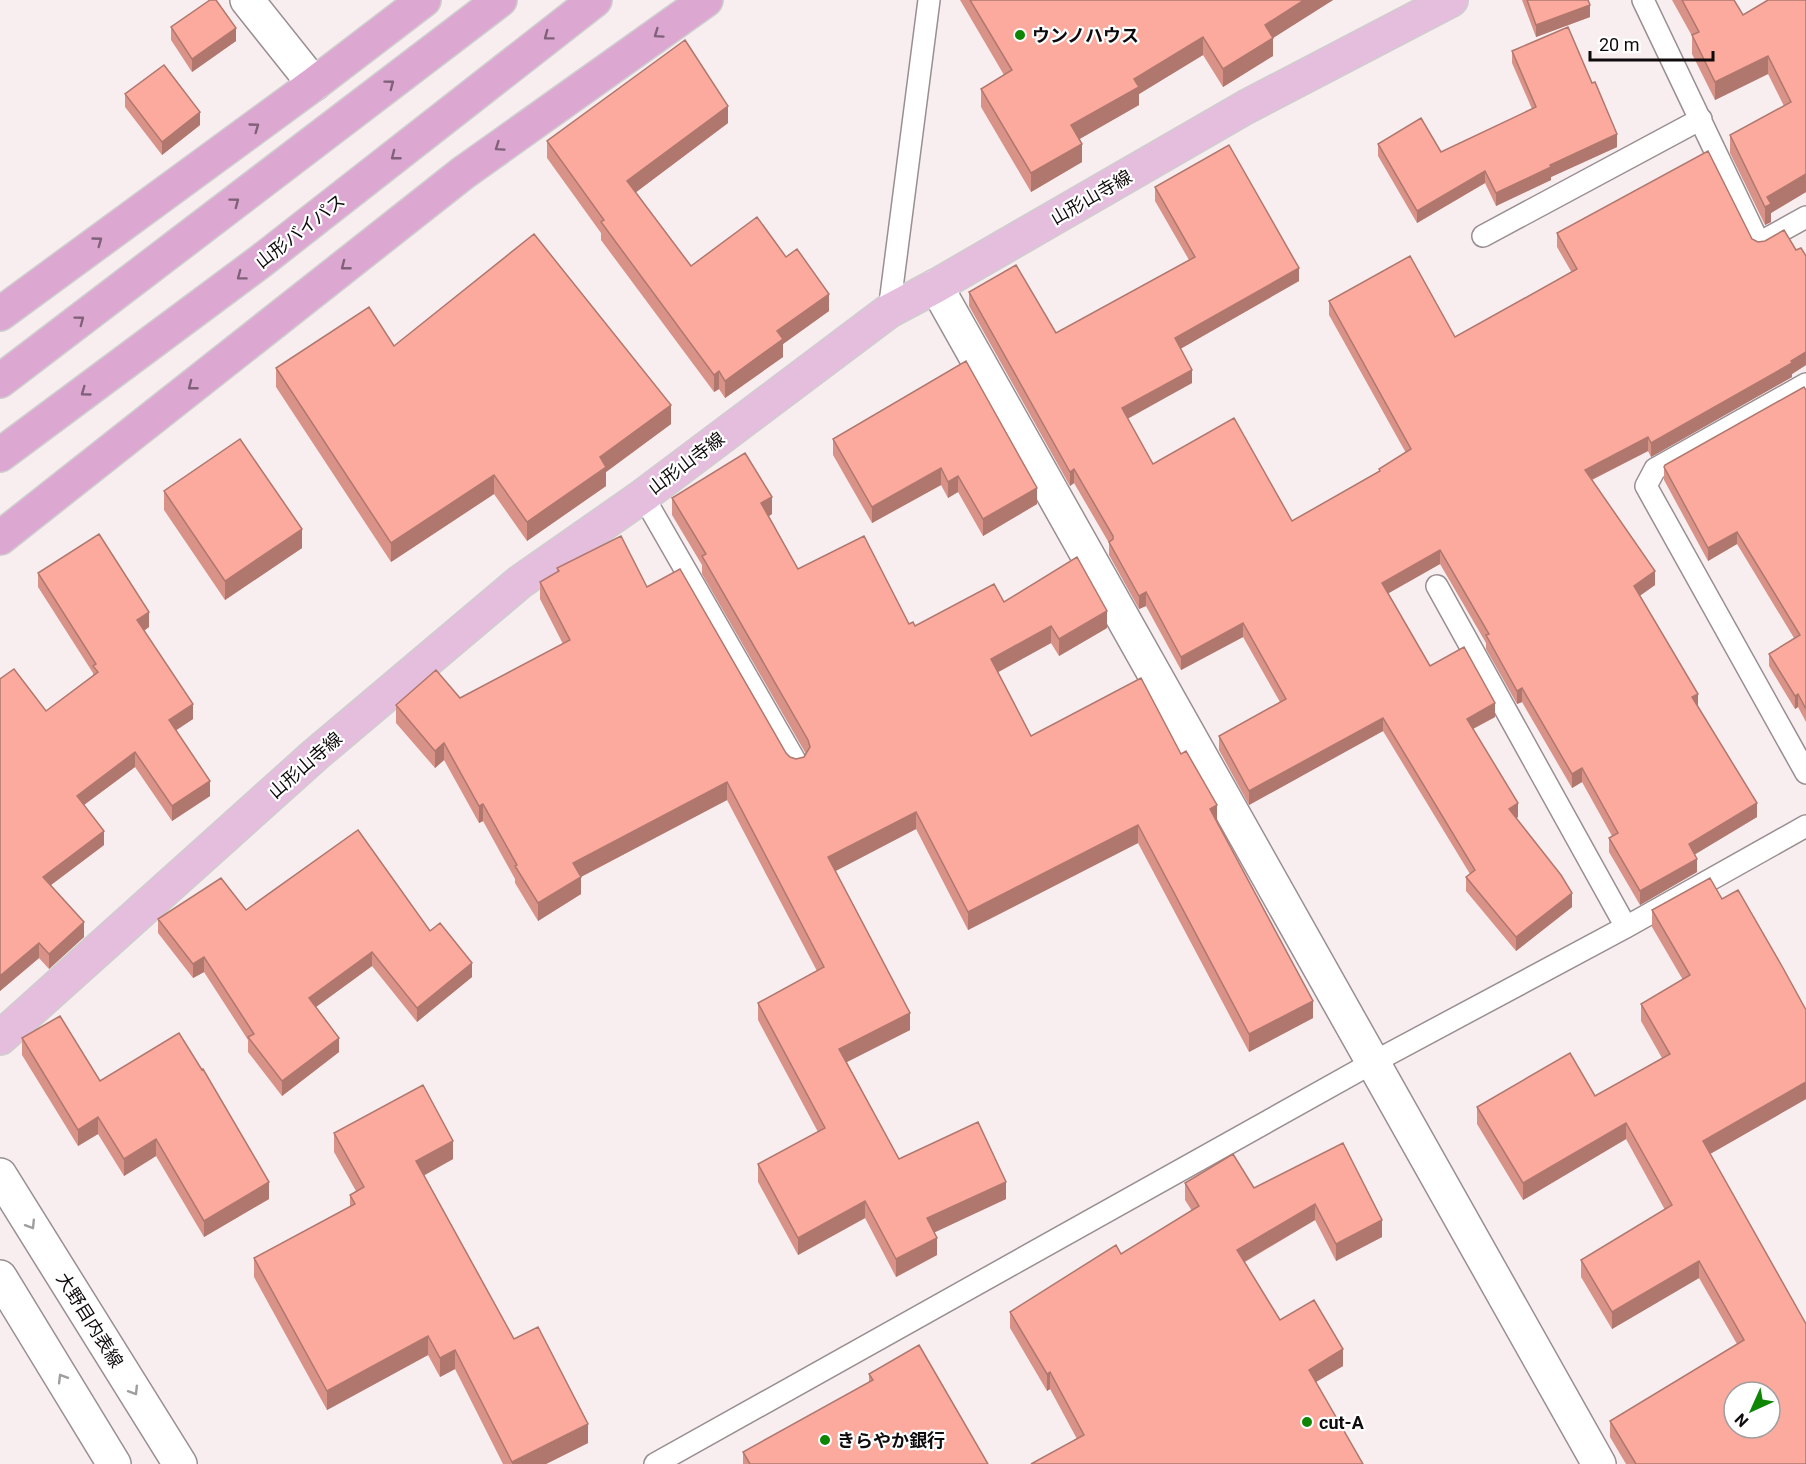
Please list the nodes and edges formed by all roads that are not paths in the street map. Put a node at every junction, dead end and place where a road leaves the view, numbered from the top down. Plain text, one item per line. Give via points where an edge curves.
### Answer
1 (247, 0) edge
2 (424, 0) edge
3 (500, 0) edge
4 (595, 0) edge
5 (706, 0) edge
6 (929, 0) edge
7 (1451, 0) edge
8 (1643, 0) edge
9 (314, 84) junction
10 (1701, 119) junction
11 (1806, 217) edge
12 (1483, 236) dead end
13 (936, 286) junction
14 (889, 311) junction
15 (0, 314) edge
16 (0, 381) edge
17 (1806, 384) edge
18 (0, 455) edge
19 (643, 496) junction
20 (0, 538) edge
21 (1437, 586) dead end
22 (797, 764) edge
23 (1806, 773) edge
24 (1806, 826) edge
25 (1626, 927) junction
26 (0, 1038) edge
27 (1372, 1063) junction
28 (0, 1175) edge
29 (0, 1277) edge
30 (114, 1464) edge
31 (180, 1464) edge
32 (655, 1464) edge
33 (1599, 1464) edge

1 - 9 street
2 - 9 highway
16 -> 3 highway
4 -> 18 highway, 山形バイパス via 261,261
5 -> 20 highway via 464,173
6 - 14 lane
7 - 13 main road, 山形山寺線 via 1246,107
8 - 10 lane
15 -> 9 highway
10 - 11 lane via 1759,243
10 - 12 lane
13 - 14 main road, 山形山寺線
13 - 27 street
14 - 19 main road, 山形山寺線
17 - 23 lane via 1655,469 1647,486
19 - 22 lane
19 - 26 main road, 山形山寺線 via 511,590 315,755
21 - 25 lane
24 - 25 lane
25 - 27 lane
27 - 32 lane
27 - 33 street
28 -> 31 street, 大野目内表線
30 -> 29 street

